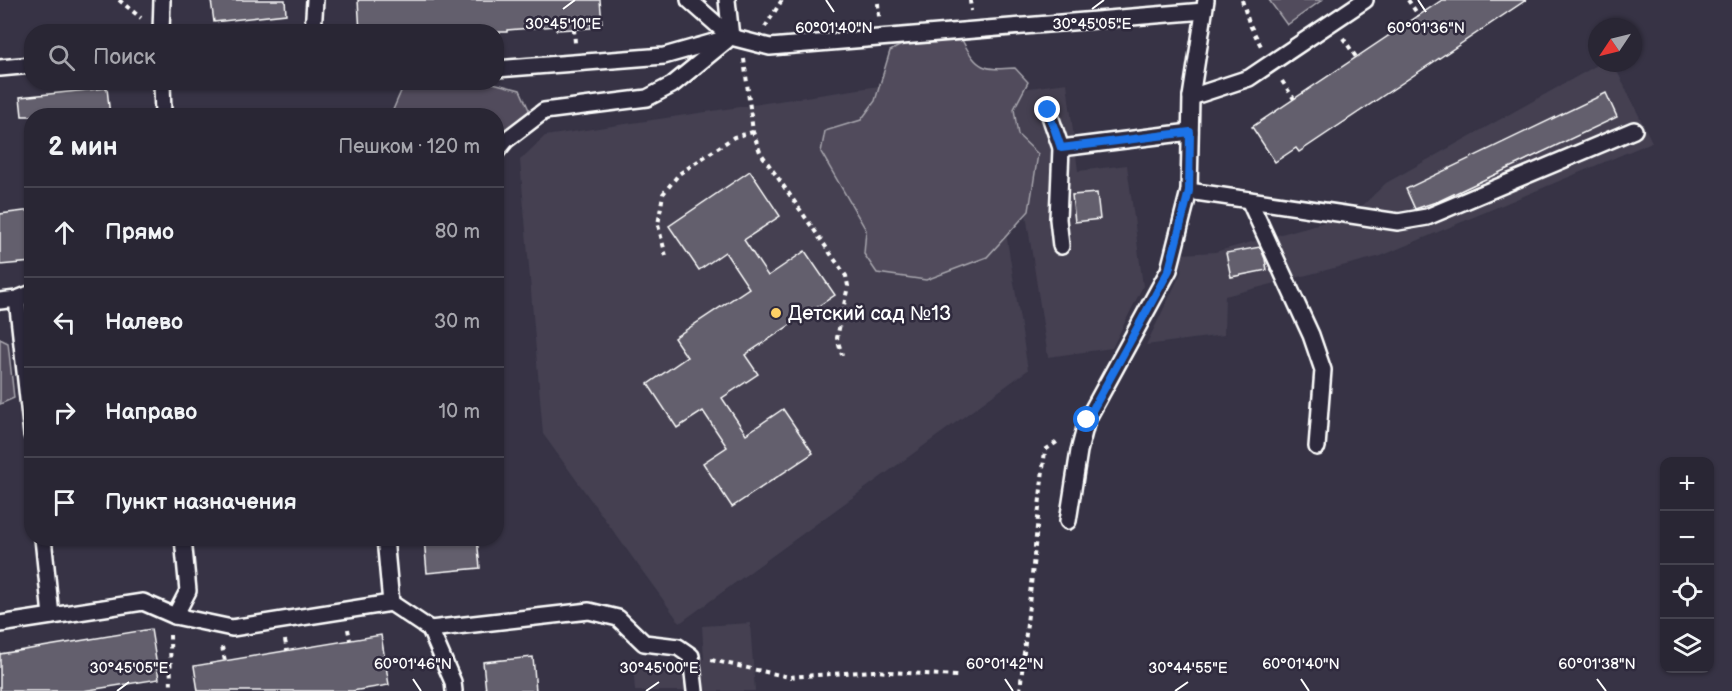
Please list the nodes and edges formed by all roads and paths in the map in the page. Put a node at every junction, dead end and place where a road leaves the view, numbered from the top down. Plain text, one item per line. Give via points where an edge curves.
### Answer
1 (162, 0) edge
2 (315, 0) edge
3 (690, 0) edge
4 (727, 0) edge
5 (782, 0) edge
6 (1242, 0) edge
7 (1365, 0) edge
8 (1408, 0) edge
9 (1205, 5) edge
10 (1419, 16) dead end
11 (161, 24) edge
12 (314, 24) edge
13 (574, 29) dead end
14 (764, 30) dead end
15 (731, 37) junction
16 (575, 44) dead end
17 (743, 55) dead end
18 (1270, 64) junction
19 (24, 66) edge
20 (0, 68) edge
21 (504, 68) edge
22 (162, 90) edge
23 (1191, 97) junction
24 (163, 108) edge
25 (1048, 110) dead end
26 (1634, 130) dead end
27 (753, 132) junction
28 (1190, 132) junction
29 (504, 142) edge
30 (1061, 148) junction
31 (1189, 191) junction
32 (1248, 200) junction
33 (1061, 246) dead end
34 (666, 256) dead end
35 (24, 296) edge
36 (17, 299) junction
37 (0, 300) edge
38 (842, 355) dead end
39 (24, 362) edge
40 (1087, 420) junction
41 (1317, 447) dead end
42 (1068, 521) dead end
43 (44, 546) edge
44 (184, 546) edge
45 (386, 546) edge
46 (391, 603) junction
47 (51, 616) junction
48 (175, 616) junction
49 (0, 624) edge
50 (430, 629) junction
51 (691, 656) junction
52 (957, 676) dead end
53 (171, 691) edge
54 (454, 691) edge
55 (695, 691) edge
56 (1020, 691) edge

1 - 11 lane
2 - 12 lane
3 - 15 lane
4 - 15 lane
5 - 14 path
6 - 18 path
7 - 18 lane
8 - 10 path
9 - 15 lane via 770,47
9 - 23 lane
13 - 16 path
15 - 21 lane via 664,57
15 - 29 lane via 672,85 647,98 544,111
17 - 27 path
18 - 23 lane via 1249,78
19 - 20 lane
22 - 24 lane
23 - 28 lane
25 - 30 lane
26 - 32 lane via 1426,218 1398,222
27 - 34 path via 734,137 679,174 663,194 658,225
27 - 38 path via 760,152 846,276 848,286 837,338
28 - 30 lane
28 - 31 lane
30 - 33 lane
31 - 32 lane
31 - 40 lane via 1169,270
32 - 41 lane via 1311,335 1323,370
35 - 36 lane
36 - 37 lane
36 - 39 lane
40 - 42 lane
40 - 56 path via 1045,450
43 - 47 lane
44 - 48 lane via 188,591
45 - 46 lane
46 - 48 lane via 232,628
46 - 50 lane
47 - 48 lane via 143,602
47 - 49 lane
48 - 53 path via 169,641
50 - 51 lane via 589,611 618,618 644,643 678,647
50 - 54 lane
51 - 52 path via 789,677 874,671
51 - 55 lane

